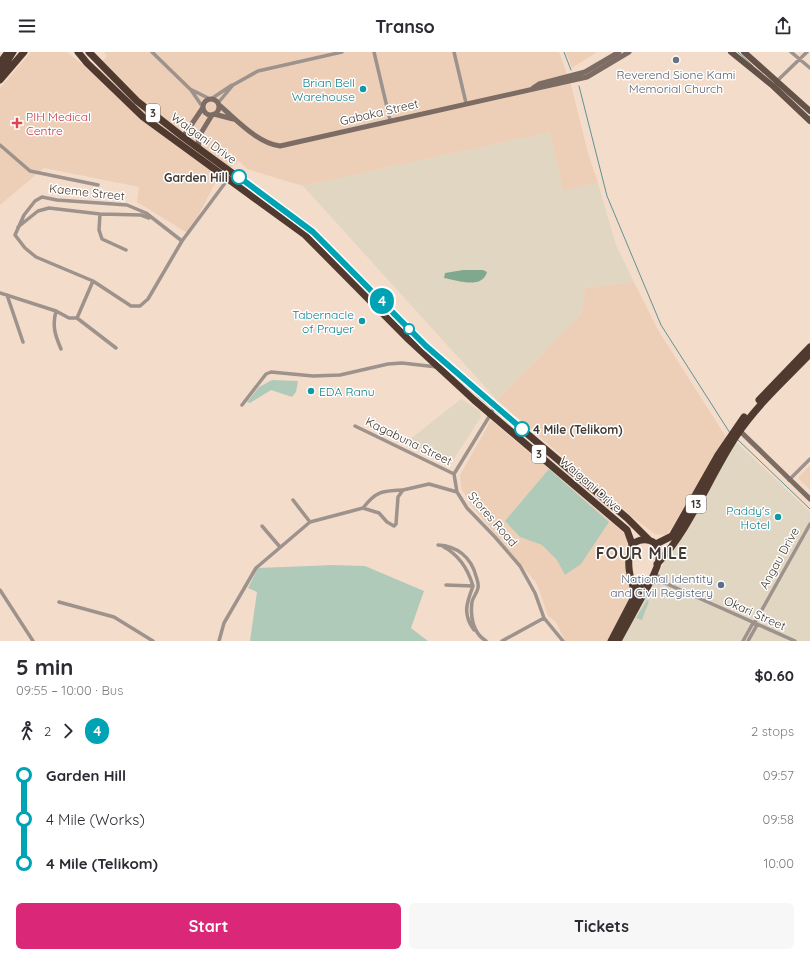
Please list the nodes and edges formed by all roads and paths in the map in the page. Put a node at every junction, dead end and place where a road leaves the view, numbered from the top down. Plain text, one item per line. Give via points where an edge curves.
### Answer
1 (8, 52) edge
2 (13, 52) edge
3 (24, 52) edge
4 (72, 52) edge
5 (78, 52) edge
6 (88, 52) edge
7 (152, 52) edge
8 (342, 52) edge
9 (374, 52) edge
10 (454, 52) edge
11 (619, 52) edge
12 (629, 52) edge
13 (731, 52) edge
14 (744, 52) edge
15 (791, 52) edge
16 (807, 52) edge
17 (800, 60) junction
18 (0, 63) edge
19 (87, 63) junction
20 (810, 68) edge
21 (0, 73) edge
22 (0, 80) edge
23 (775, 84) junction
24 (233, 85) junction
25 (533, 88) junction
26 (191, 90) junction
27 (211, 99) junction
28 (466, 103) junction
29 (218, 104) junction
30 (202, 108) junction
31 (810, 112) edge
32 (213, 115) junction
33 (237, 120) junction
34 (390, 120) junction
35 (810, 121) edge
36 (183, 137) junction
37 (0, 145) edge
38 (199, 149) junction
39 (206, 164) junction
40 (228, 179) junction
41 (98, 186) dead end
42 (253, 187) junction
43 (100, 214) junction
44 (278, 215) junction
45 (290, 215) junction
46 (152, 218) junction
47 (17, 227) junction
48 (182, 241) junction
49 (313, 244) junction
50 (126, 250) dead end
51 (93, 281) junction
52 (0, 293) edge
53 (7, 295) junction
54 (56, 311) junction
55 (77, 318) junction
56 (401, 320) junction
57 (23, 342) dead end
58 (810, 347) edge
59 (116, 348) dead end
60 (61, 349) dead end
61 (810, 354) edge
62 (428, 357) junction
63 (439, 367) junction
64 (242, 405) dead end
65 (495, 407) junction
66 (490, 414) junction
67 (355, 426) dead end
68 (737, 432) junction
69 (730, 441) junction
70 (810, 459) edge
71 (454, 474) junction
72 (789, 480) junction
73 (403, 490) junction
74 (457, 492) junction
75 (810, 499) edge
76 (293, 500) dead end
77 (363, 508) junction
78 (310, 522) junction
79 (810, 525) edge
80 (262, 526) dead end
81 (649, 540) junction
82 (632, 544) junction
83 (656, 544) junction
84 (280, 547) junction
85 (657, 564) junction
86 (654, 572) junction
87 (631, 579) junction
88 (650, 583) junction
89 (665, 583) junction
90 (446, 585) dead end
91 (473, 586) junction
92 (0, 590) edge
93 (59, 602) dead end
94 (544, 618) junction
95 (755, 624) junction
96 (476, 632) junction
97 (33, 641) edge
98 (153, 641) edge
99 (219, 641) edge
100 (486, 641) edge
101 (502, 641) edge
102 (563, 641) edge
103 (611, 641) edge
104 (618, 641) edge
105 (744, 641) edge
106 (748, 641) edge
107 (795, 641) edge

1 - 18 highway
2 - 21 highway
3 - 22 highway
4 - 19 highway
5 - 19 highway, Waigani Drive / 3
6 - 36 highway, Waigani Drive / 3 via 137,101
7 - 26 street
8 - 24 street via 258,71
9 - 34 street
10 - 28 street
11 - 25 street, Gabaka Street via 591,69
12 - 25 street, Gabaka Street via 587,77
13 - 23 main road
14 - 23 main road
15 - 17 street
16 - 17 street
17 - 20 street
17 - 23 street
19 - 39 highway, Waigani Drive / 3 via 143,117
23 - 31 main road
23 - 35 main road
24 - 27 street
24 - 29 street
25 - 28 street, Gabaka Street
26 - 27 street
26 - 30 street
27 - 29 street
27 - 30 street via 205,101
28 - 34 street, Gabaka Street
29 - 32 street via 218,110
29 - 33 street, Gabaka Street
30 - 32 street via 207,114
30 - 36 street
32 - 33 street, Gabaka Street
32 - 38 street via 198,138
33 - 34 street, Gabaka Street via 267,143 280,146
36 - 38 highway, Waigani Drive / 3
36 - 39 highway via 181,143 205,160
37 - 41 street via 30,171
38 - 42 highway, Waigani Drive / 3
39 - 40 highway, Waigani Drive / 3
40 - 44 highway, Waigani Drive / 3
40 - 48 street
42 - 44 highway via 256,193 280,211
42 - 45 highway, Waigani Drive / 3
43 - 46 street via 141,215
43 - 47 street via 49,208 38,211
43 - 50 street via 99,230 102,239
44 - 49 highway, Waigani Drive / 3
45 - 49 highway via 287,219 305,233
45 - 56 highway, Waigani Drive / 3 via 313,232
46 - 47 street, Kaeme Street via 127,205 42,197 27,211
46 - 48 street, Kaeme Street
47 - 51 street via 16,238 36,257
48 - 51 street via 148,299 140,306 131,306
49 - 62 highway, Waigani Drive / 3
51 - 55 street
52 - 53 street
53 - 54 street
53 - 57 street
54 - 55 street via 69,318
54 - 60 street via 54,331
55 - 59 street
56 - 62 highway via 402,326 430,352
56 - 65 highway, Waigani Drive / 3 via 426,346
58 - 68 highway, 13 via 748,411
61 - 68 highway, 13
62 - 63 highway, Waigani Drive / 3
63 - 64 street via 388,364 340,375 313,376 271,372 266,374
63 - 66 highway, Waigani Drive / 3
65 - 66 street
65 - 81 highway, Waigani Drive / 3 via 627,518
66 - 71 street
66 - 82 highway, Waigani Drive / 3 via 622,526 629,533
67 - 71 street, Kagabuna Street
68 - 69 highway, 13
68 - 72 street
69 - 83 highway, 13 via 672,536
69 - 85 highway, 13 via 670,550
70 - 72 street
71 - 74 street, Stores Road
72 - 75 street
73 - 74 street via 429,484
73 - 77 street via 380,492
73 - 77 street via 398,497 394,526 379,513
74 - 94 street, Stores Road via 467,508 520,566 535,593
76 - 78 street
77 - 78 street
78 - 84 street
79 - 95 street, Angau Drive
80 - 84 street
81 - 82 highway via 638,540
81 - 83 highway, Waigani Drive
82 - 87 highway via 628,555
83 - 85 highway, 13 via 660,555
84 - 99 street via 256,568 224,623
85 - 86 highway, 13
86 - 88 highway, 13
86 - 89 street, Okari Street
87 - 88 highway via 639,589
87 - 103 highway via 635,594
88 - 89 street, Okari Street
88 - 104 highway, 13
89 - 95 street, Okari Street
90 - 91 street
91 - 96 street via 466,610 469,623
91 - 96 street via 470,575 462,563 451,551 439,545 465,554 472,564 478,587 472,601
92 - 97 street
93 - 98 street via 114,617
94 - 101 street
94 - 102 street, Stores Road
95 - 105 street, Angau Drive
95 - 106 street
95 - 107 street, Okari Street
96 - 100 street

